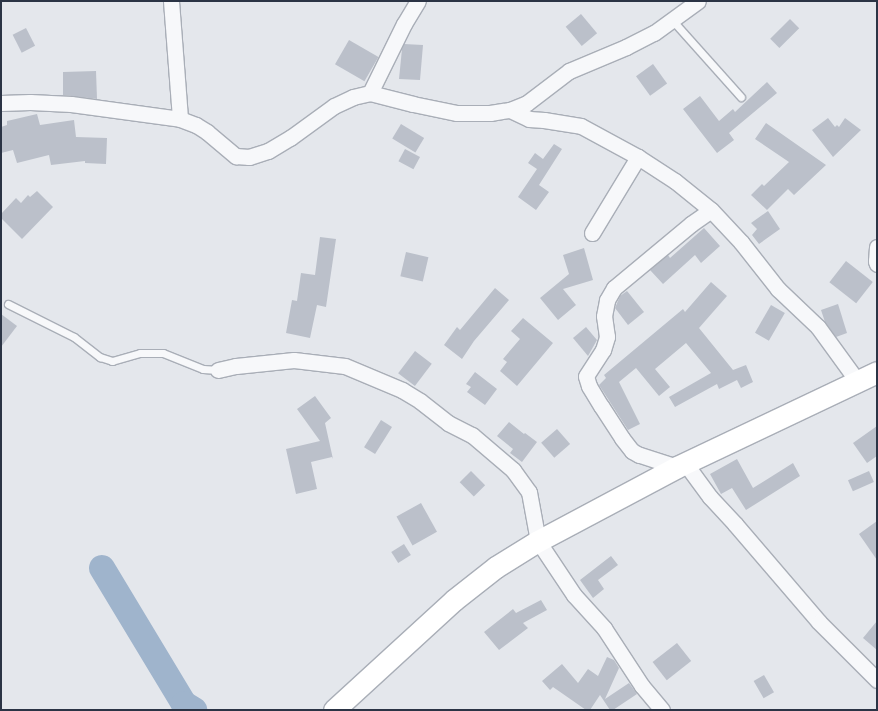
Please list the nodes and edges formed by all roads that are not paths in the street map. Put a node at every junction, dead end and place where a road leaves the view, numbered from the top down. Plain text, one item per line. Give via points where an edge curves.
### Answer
1 (171, 1) edge
2 (418, 1) edge
3 (698, 1) edge
4 (672, 21) junction
5 (370, 93) junction
6 (741, 96) dead end
7 (2, 98) edge
8 (510, 110) junction
9 (180, 119) junction
10 (638, 157) junction
11 (711, 210) junction
12 (592, 233) dead end
13 (877, 247) edge
14 (877, 264) edge
15 (8, 304) dead end
16 (218, 370) joint
17 (877, 372) edge
18 (858, 382) junction
19 (681, 465) junction
20 (538, 541) junction
21 (877, 680) edge
22 (334, 710) edge
23 (662, 710) edge

1 - 9 street
2 - 5 street
3 - 4 street
4 - 6 lane
4 - 8 street via 626,48 570,71 527,103
5 - 8 street via 457,113
5 - 9 street via 353,97 334,106 290,138 268,151 249,157 236,156 208,132
7 - 9 street via 71,104
8 - 10 street via 529,119 581,126
10 - 11 street via 675,181
10 - 12 street
11 - 18 street via 741,242 778,289 818,327
11 - 19 street via 614,288 607,300 604,316 607,337 603,350 586,376 601,406 632,450 639,455
13 - 14 street
15 - 16 lane via 74,337 100,357 112,362 140,353 163,353 203,369
16 - 20 street via 294,360 346,366 402,390 448,423 472,435 513,470 529,492
17 - 18 main road
18 - 19 main road
19 - 20 main road
19 - 21 street via 809,611
20 - 22 main road via 496,567 454,600
20 - 23 street via 574,595 604,628 642,686

